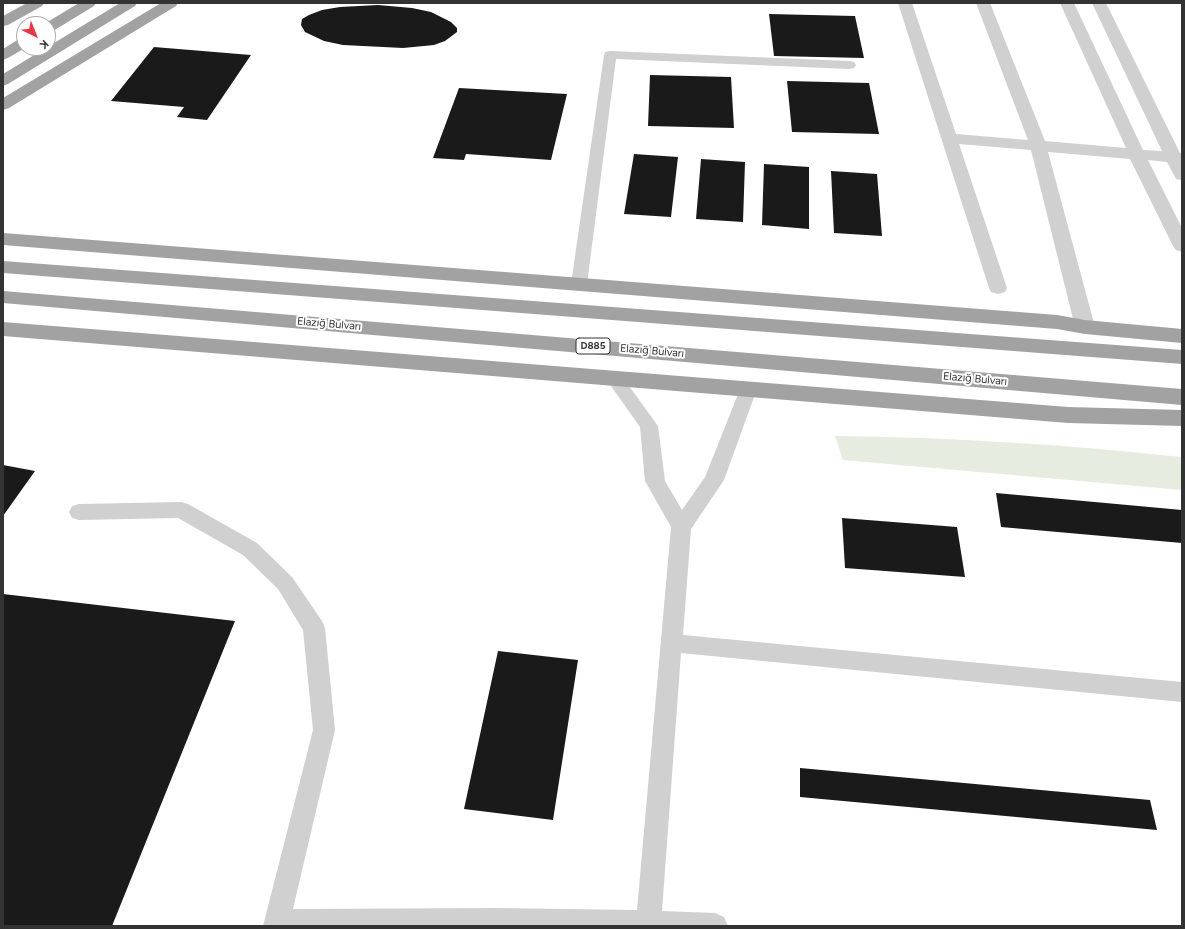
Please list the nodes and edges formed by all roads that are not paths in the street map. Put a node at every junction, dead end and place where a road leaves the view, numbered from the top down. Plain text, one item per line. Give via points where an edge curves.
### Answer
1 (37, 3) edge
2 (89, 3) edge
3 (130, 3) edge
4 (171, 3) edge
5 (905, 3) edge
6 (984, 3) edge
7 (1067, 3) edge
8 (1099, 3) edge
9 (3, 22) edge
10 (56, 23) edge
11 (16, 47) edge
12 (3, 55) edge
13 (849, 66) dead end
14 (3, 81) edge
15 (4, 105) edge
16 (949, 138) junction
17 (1039, 147) junction
18 (1137, 155) junction
19 (1178, 158) edge
20 (1182, 175) edge
21 (3, 239) edge
22 (1182, 246) edge
23 (3, 267) edge
24 (579, 284) junction
25 (998, 288) dead end
26 (3, 297) edge
27 (1085, 327) junction
28 (3, 329) edge
29 (1181, 335) edge
30 (1182, 357) edge
31 (616, 379) junction
32 (748, 389) junction
33 (1182, 397) edge
34 (1182, 418) edge
35 (79, 512) dead end
36 (682, 527) junction
37 (672, 643) junction
38 (1182, 692) edge
39 (277, 924) edge
40 (648, 924) edge
41 (715, 926) edge

1 - 9 highway
2 - 10 highway
3 - 14 highway
4 - 15 highway
5 - 16 street
6 - 17 street
7 - 18 street
8 - 19 street
11 - 12 highway
13 - 24 lane via 610,55
16 - 17 street
16 - 25 street
17 - 18 street
17 - 27 street
18 - 19 street
18 - 22 street
19 - 20 street
21 - 24 highway
23 - 30 highway
24 - 27 highway via 1057,322
26 - 33 highway, Elazığ Bulvarı / D885
27 - 29 highway
28 - 31 highway
31 - 32 highway
31 - 36 lane via 649,426 656,481
32 - 34 highway via 1068,415
32 - 36 lane via 714,480
35 - 39 lane via 181,510 250,549 285,583 314,628 324,730
36 - 37 lane
37 - 38 lane
37 - 40 lane
39 - 40 lane via 542,920
40 - 41 lane

